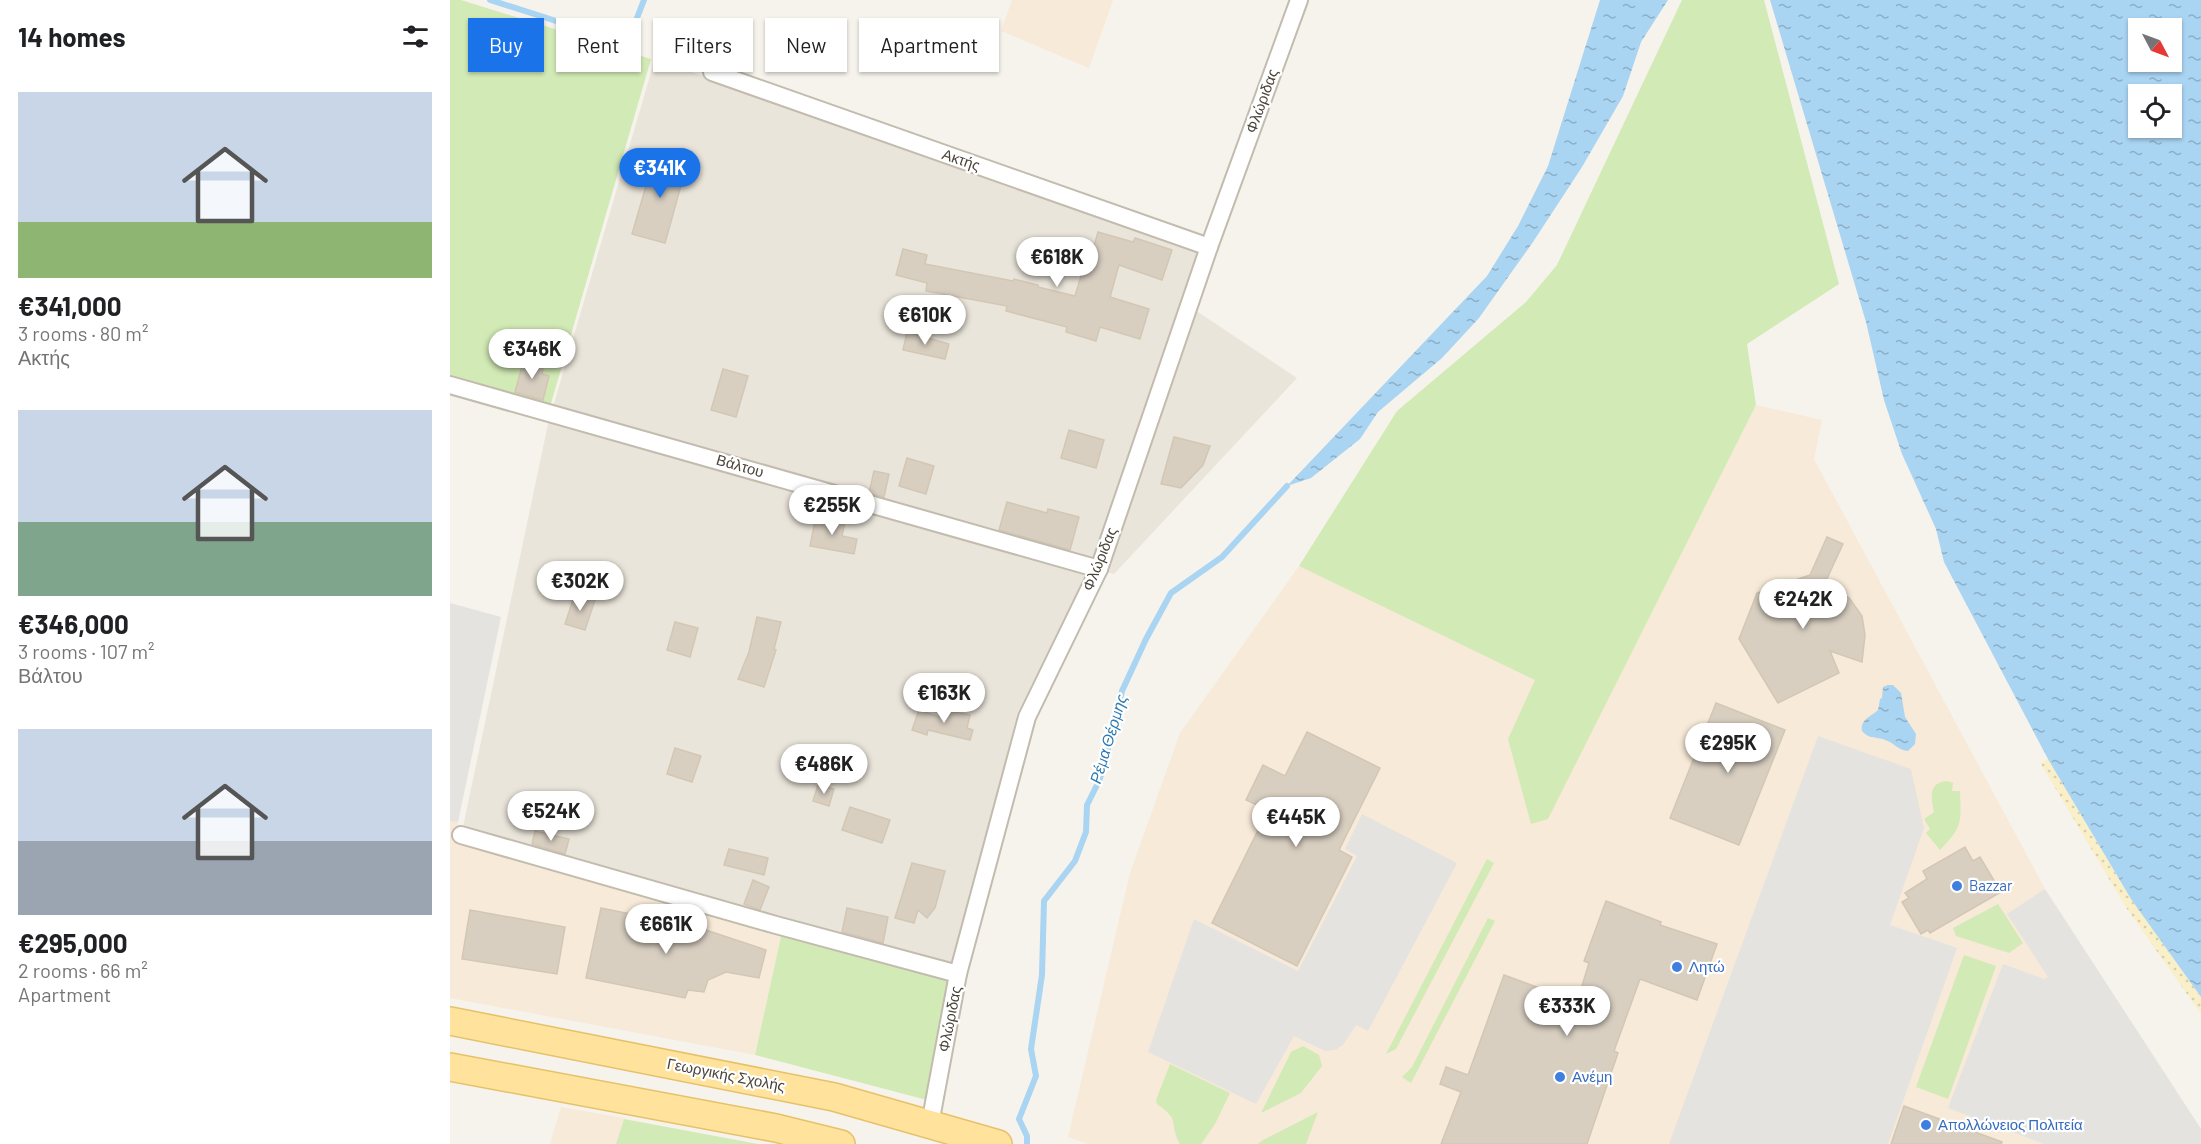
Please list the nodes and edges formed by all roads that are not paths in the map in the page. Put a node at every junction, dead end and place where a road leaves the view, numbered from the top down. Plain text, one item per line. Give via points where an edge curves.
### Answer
1 (1299, 0) edge
2 (712, 72) dead end
3 (1209, 248) junction
4 (450, 385) edge
5 (1099, 569) junction
6 (462, 835) dead end
7 (958, 974) junction
8 (450, 1021) edge
9 (450, 1067) edge
10 (930, 1124) junction
11 (995, 1143) edge
12 (841, 1144) edge

1 - 3 street, Φλώριδας
2 - 3 street, Ακτής
3 - 5 street, Φλώριδας
4 - 5 street, Βάλτου
5 - 7 street, Φλώριδας via 1027,717
6 - 7 street
7 - 10 street, Φλώριδας
8 - 10 main road, Γεωργικής Σχολής via 802,1090
9 - 12 main road via 776,1128
10 - 11 main road, Γεωργικής Σχολής

